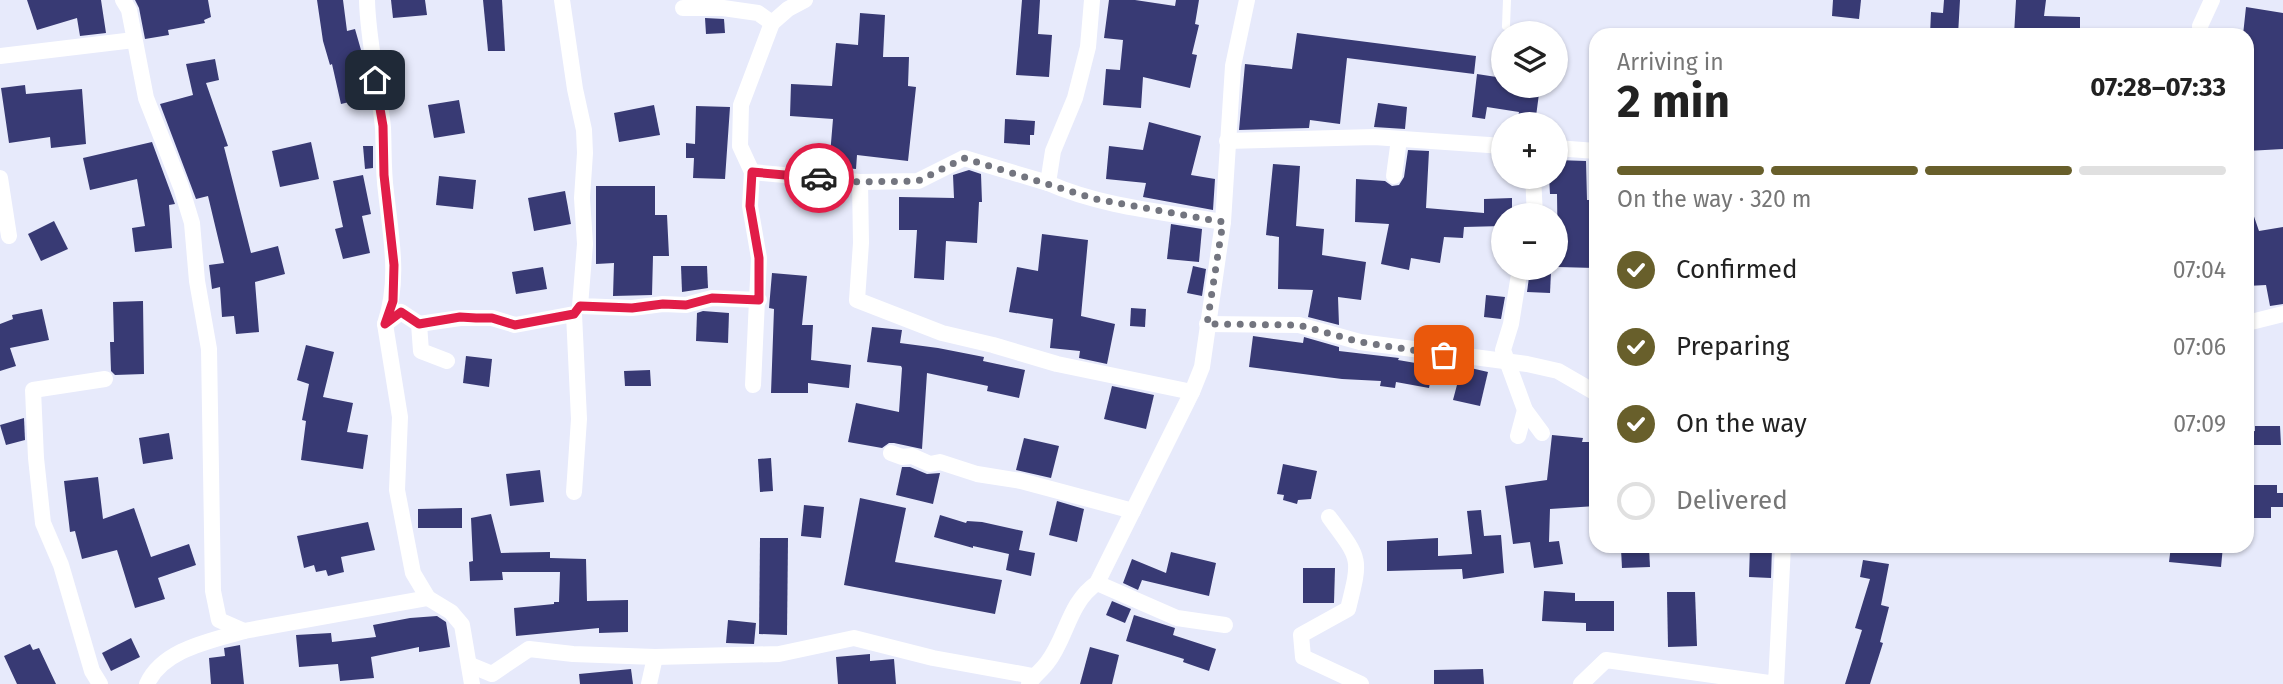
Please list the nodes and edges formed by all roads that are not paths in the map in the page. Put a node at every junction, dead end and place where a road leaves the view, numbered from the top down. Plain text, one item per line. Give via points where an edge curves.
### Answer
1 (123, 0) edge
2 (367, 0) edge
3 (562, 0) edge
4 (805, 0) edge
5 (1092, 0) edge
6 (1247, 0) edge
7 (1507, 0) edge
8 (2212, 0) edge
9 (783, 5) edge
10 (683, 8) dead end
11 (1506, 21) edge
12 (772, 23) junction
13 (2200, 28) edge
14 (134, 40) junction
15 (0, 56) edge
16 (1399, 139) junction
17 (1227, 141) junction
18 (1491, 145) edge
19 (1568, 149) edge
20 (1589, 150) edge
21 (752, 172) junction
22 (1394, 176) dead end
23 (0, 178) edge
24 (860, 182) junction
25 (1048, 183) junction
26 (1223, 222) junction
27 (9, 236) dead end
28 (1518, 280) edge
29 (759, 300) junction
30 (577, 310) junction
31 (2283, 314) edge
32 (2254, 321) edge
33 (385, 324) junction
34 (419, 324) junction
35 (1207, 324) junction
36 (447, 361) dead end
37 (1507, 362) junction
38 (105, 379) dead end
39 (753, 384) dead end
40 (1589, 389) edge
41 (1192, 392) junction
42 (1525, 410) junction
43 (1542, 433) dead end
44 (1518, 436) dead end
45 (891, 453) dead end
46 (574, 492) dead end
47 (1133, 511) junction
48 (1329, 517) dead end
49 (1783, 553) edge
50 (1097, 583) junction
51 (428, 598) junction
52 (1226, 625) dead end
53 (244, 631) junction
54 (655, 657) junction
55 (470, 665) junction
56 (1031, 680) edge
57 (100, 684) edge
58 (147, 684) edge
59 (472, 684) edge
60 (649, 684) edge
61 (1361, 684) edge
62 (1581, 684) edge

1 - 14 street
2 - 33 street via 394,265 393,301
3 - 30 street via 584,141 585,244
4 - 9 street
5 - 25 street via 1088,47 1075,99 1053,151
6 - 17 street via 1233,66
7 - 11 lane
8 - 13 street
9 - 12 street
10 - 12 street via 758,13
12 - 21 street via 741,105 740,146
14 - 15 street
14 - 53 street via 146,98 192,223 209,349 214,591 219,620
16 - 17 street
16 - 18 street
16 - 22 street
17 - 26 street
19 - 20 street
21 - 24 street
21 - 29 street via 750,206 759,258
23 - 27 street
24 - 25 street via 918,181 964,158
24 - 41 street via 856,300 955,337
25 - 26 street via 1095,199
26 - 35 street
28 - 37 street via 1503,350
29 - 30 street via 712,298 686,305
29 - 39 street
30 - 34 street via 515,325 492,318 460,317
30 - 46 street via 579,419
31 - 32 street
33 - 34 street via 401,312
33 - 51 street via 400,418 397,490 413,573
34 - 36 street via 421,351
35 - 37 street via 1299,325 1360,342
35 - 41 street via 1202,367
37 - 40 street via 1558,371
37 - 42 street
38 - 57 street via 33,390 43,523
41 - 47 street
42 - 43 street
42 - 44 street
45 - 47 street
47 - 50 street
48 - 61 street via 1354,550 1358,568 1348,609 1301,635 1303,657
49 - 62 street via 1776,684 1606,660
50 - 52 street via 1177,618
50 - 56 street via 1084,592 1048,663
51 - 53 street
51 - 55 street via 462,625
53 - 58 street via 165,660
54 - 55 street via 529,649 492,674
54 - 56 street via 779,654 854,638
54 - 60 street
55 - 59 street

